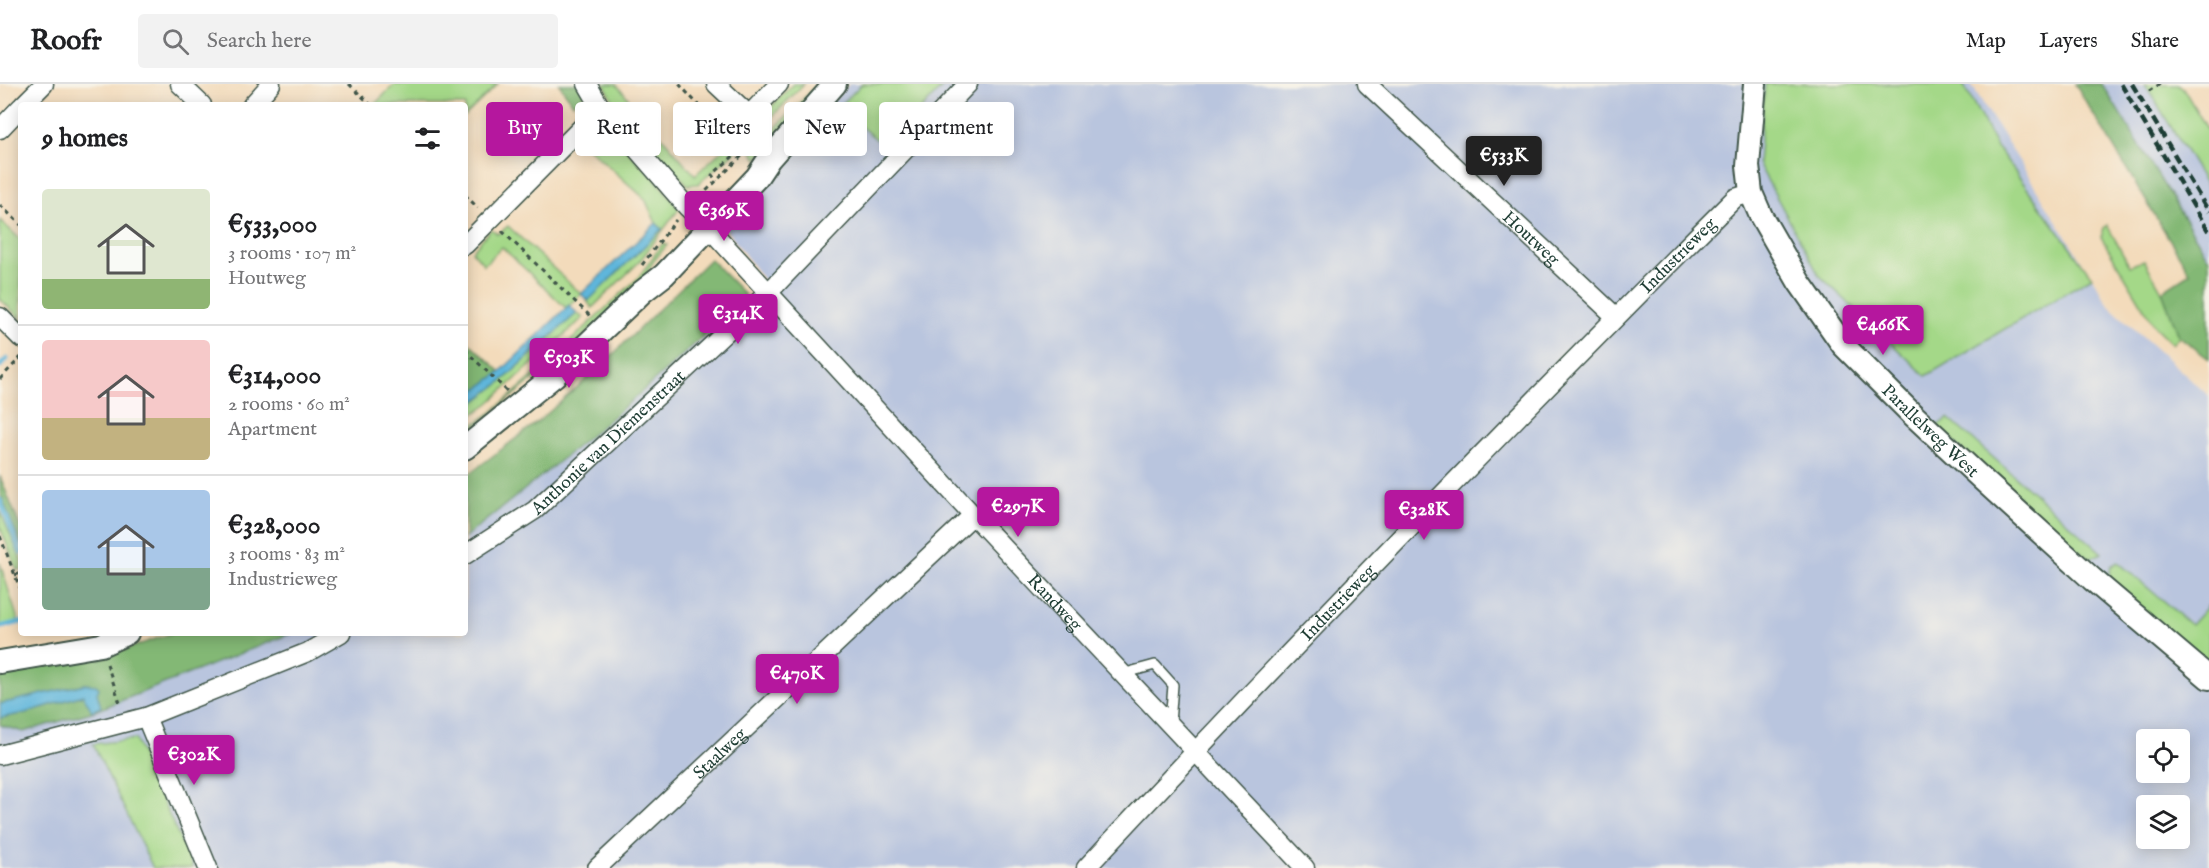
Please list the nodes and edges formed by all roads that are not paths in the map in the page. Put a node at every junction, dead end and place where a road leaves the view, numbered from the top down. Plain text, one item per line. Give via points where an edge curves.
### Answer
1 (44, 84) edge
2 (180, 84) edge
3 (271, 84) edge
4 (587, 84) edge
5 (716, 84) edge
6 (779, 84) edge
7 (835, 84) edge
8 (968, 84) edge
9 (1367, 84) edge
10 (1755, 84) edge
11 (26, 102) edge
12 (199, 102) edge
13 (255, 102) edge
14 (598, 102) edge
15 (18, 110) edge
16 (0, 129) edge
17 (575, 134) edge
18 (643, 156) edge
19 (1751, 193) junction
20 (704, 223) junction
21 (468, 242) edge
22 (767, 294) junction
23 (0, 317) edge
24 (1616, 317) junction
25 (18, 335) edge
26 (468, 446) edge
27 (973, 515) junction
28 (468, 553) edge
29 (112, 636) edge
30 (336, 636) edge
31 (95, 639) edge
32 (9, 660) edge
33 (1122, 674) junction
34 (2209, 678) edge
35 (146, 717) junction
36 (1170, 725) junction
37 (1195, 752) junction
38 (0, 754) edge
39 (208, 868) edge
40 (597, 868) edge
41 (1086, 868) edge
42 (1305, 868) edge

1 - 11 street
2 - 12 street
3 - 13 street
4 - 14 street, Randweg
5 - 6 street via 749,115
7 - 20 street via 757,177
8 - 22 street, Anthonie van Diemenstraat
9 - 24 street, Houtweg
10 - 19 street, Parallelweg West via 1748,166
15 - 16 street
17 - 21 street
18 - 20 street, Randweg
19 - 24 street, Industrieweg via 1735,198
19 - 34 street, Parallelweg West via 1799,282 1843,345 1983,480
20 - 22 street, Randweg
20 - 26 street via 664,275 554,376
22 - 27 street, Randweg
22 - 28 street, Anthonie van Diemenstraat via 536,510
23 - 25 street
24 - 37 street, Industrieweg
27 - 33 street, Randweg
27 - 40 street, Staalweg
29 - 31 street
30 - 35 street via 308,652
31 - 32 street
33 - 36 street, Randweg
33 - 36 lane via 1155,665 1173,685
35 - 38 street
35 - 39 street
36 - 37 street, Randweg
37 - 41 street, Industrieweg
37 - 42 street, Randweg

